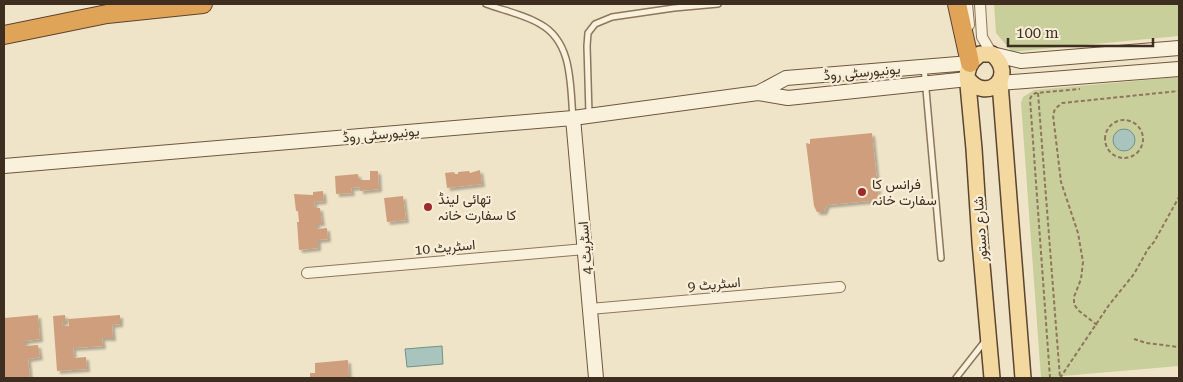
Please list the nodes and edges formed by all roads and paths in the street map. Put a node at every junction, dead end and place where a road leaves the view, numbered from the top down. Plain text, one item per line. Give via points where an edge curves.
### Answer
1 (203, 4) edge
2 (486, 4) edge
3 (718, 4) edge
4 (957, 4) edge
5 (967, 4) edge
6 (980, 4) edge
7 (4, 23) edge
8 (57, 24) junction
9 (4, 35) edge
10 (1179, 48) edge
11 (992, 54) junction
12 (1049, 59) junction
13 (924, 66) junction
14 (970, 67) junction
15 (1179, 69) edge
16 (1051, 79) junction
17 (1000, 83) junction
18 (926, 84) junction
19 (1086, 89) dead end
20 (1179, 91) edge
21 (1038, 93) junction
22 (758, 94) junction
23 (589, 116) junction
24 (573, 118) junction
25 (1140, 150) joint
26 (4, 166) edge
27 (1179, 197) edge
28 (585, 249) junction
29 (941, 258) dead end
30 (307, 273) dead end
31 (840, 287) dead end
32 (590, 309) junction
33 (1097, 325) junction
34 (989, 336) junction
35 (1134, 340) dead end
36 (1179, 347) edge
37 (596, 378) edge
38 (956, 378) edge
39 (992, 378) edge
40 (1023, 378) edge
41 (1050, 378) edge
42 (1060, 378) edge

1 - 8 highway via 107,14
2 - 24 lane via 540,24 563,47 568,64
3 - 23 lane via 612,17 595,24 588,33 587,46
4 - 14 highway
5 - 14 street, شارع دستور
6 - 11 street via 982,37
7 - 8 highway via 32,21
8 - 9 highway
10 - 12 street
11 - 12 street via 1021,61
11 - 14 main road via 980,54
11 - 17 main road via 1000,63
12 - 16 street
13 - 14 street, یونیورسٹی روڈ
13 - 18 lane
13 - 22 street, یونیورسٹی روڈ via 786,78
14 - 17 main road via 972,84 980,88
14 - 18 street, یونیورسٹی روڈ
14 - 34 main road, شارع دستور
15 - 16 street
16 - 17 street
17 - 40 main road
18 - 22 street, یونیورسٹی روڈ via 788,98
18 - 29 lane
19 - 21 path
20 - 33 path via 1062,103 1055,109 1061,182 1078,233 1083,262 1074,304
21 - 41 path via 1030,99
21 - 42 path
22 - 23 street, یونیورسٹی روڈ
23 - 24 street, یونیورسٹی روڈ
24 - 26 street, یونیورسٹی روڈ
24 - 28 street, اسٹریٹ 4
25 - 25 path via 1144,139 1140,127 1124,120 1112,123 1106,133 1106,145 1113,155 1124,158
27 - 33 path via 1134,274
28 - 30 street, اسٹریٹ 10
28 - 32 street, اسٹریٹ 4
31 - 32 street, اسٹریٹ 9
32 - 37 street, اسٹریٹ 4
33 - 42 path
34 - 38 lane
34 - 39 main road, شارع دستور
35 - 36 path

